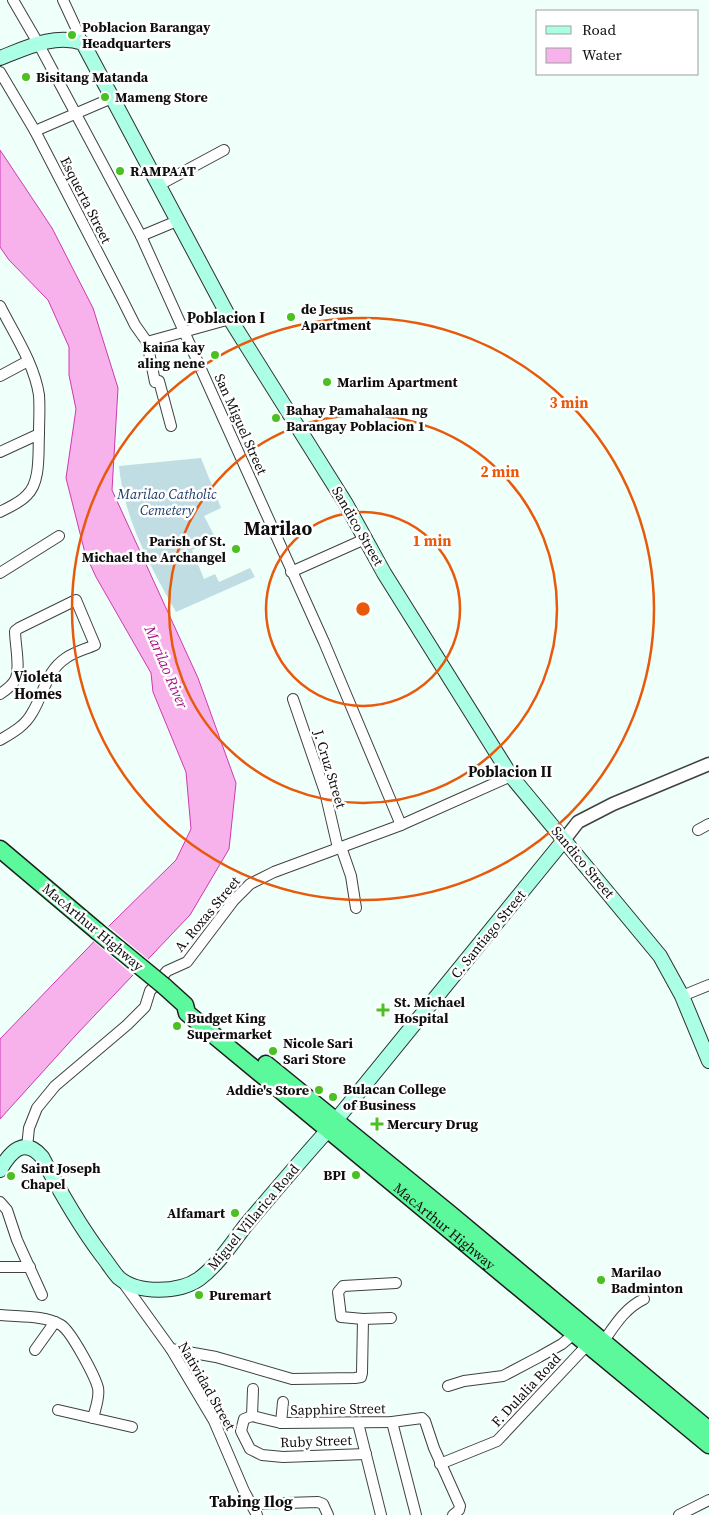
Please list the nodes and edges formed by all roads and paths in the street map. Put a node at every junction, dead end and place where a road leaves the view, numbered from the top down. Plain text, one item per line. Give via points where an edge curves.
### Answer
1 (13, 0) edge
2 (63, 0) edge
3 (83, 42) junction
4 (38, 43) junction
5 (0, 58) edge
6 (0, 72) edge
7 (112, 98) junction
8 (74, 113) junction
9 (35, 131) junction
10 (224, 150) dead end
11 (159, 185) junction
12 (177, 221) junction
13 (141, 236) junction
14 (0, 306) edge
15 (230, 319) junction
16 (185, 332) junction
17 (147, 342) junction
18 (28, 361) junction
19 (0, 376) edge
20 (171, 426) dead end
21 (39, 434) junction
22 (0, 452) edge
23 (0, 512) edge
24 (59, 536) dead end
25 (365, 539) junction
26 (291, 572) junction
27 (0, 573) edge
28 (0, 694) edge
29 (293, 699) dead end
30 (0, 740) edge
31 (709, 764) edge
32 (511, 776) junction
33 (709, 824) edge
34 (401, 825) junction
35 (698, 830) dead end
36 (564, 840) junction
37 (340, 847) junction
38 (0, 849) edge
39 (356, 908) dead end
40 (709, 985) edge
41 (682, 996) junction
42 (709, 1061) edge
43 (332, 1125) junction
44 (27, 1147) junction
45 (0, 1170) edge
46 (0, 1202) edge
47 (0, 1267) edge
48 (30, 1267) junction
49 (120, 1278) junction
50 (396, 1283) dead end
51 (42, 1295) dead end
52 (644, 1299) dead end
53 (0, 1315) edge
54 (391, 1318) dead end
55 (363, 1320) junction
56 (55, 1322) junction
57 (575, 1333) junction
58 (596, 1340) junction
59 (171, 1349) junction
60 (35, 1350) dead end
61 (448, 1386) dead end
62 (253, 1389) dead end
63 (283, 1402) dead end
64 (58, 1410) dead end
65 (252, 1416) junction
66 (93, 1418) junction
67 (392, 1422) junction
68 (281, 1423) junction
69 (358, 1423) junction
70 (132, 1427) dead end
71 (709, 1430) edge
72 (709, 1445) edge
73 (366, 1454) junction
74 (440, 1464) junction
75 (709, 1500) edge
76 (252, 1504) junction
77 (456, 1513) edge
78 (257, 1515) edge
79 (328, 1515) edge
80 (382, 1515) edge
81 (416, 1515) edge
82 (679, 1515) edge

1 - 4 street, San Miguel Street
2 - 3 street
3 - 4 main road via 60,39
3 - 7 main road, Sandico Street
4 - 5 main road
4 - 8 street, San Miguel Street
6 - 9 street, Esquerta Street
7 - 8 street
7 - 11 main road, Sandico Street
8 - 9 street
8 - 13 street, San Miguel Street
9 - 17 street, Esquerta Street via 126,308
10 - 11 street
11 - 12 main road, Sandico Street
12 - 13 street
12 - 15 main road, Sandico Street
13 - 16 street, San Miguel Street
14 - 18 street
15 - 16 street
15 - 25 main road, Sandico Street
16 - 17 street
16 - 26 street, San Miguel Street
17 - 20 street via 155,382 159,381
18 - 19 street
18 - 21 street via 39,396
21 - 22 street
21 - 23 street via 36,477 29,494
24 - 27 street
25 - 26 street
25 - 32 main road, Sandico Street
26 - 34 street, San Miguel Street
28 - 30 street via 16,679 15,631 76,600 94,645 66,658 54,670 32,714 22,726
29 - 37 street, J. Cruz Street
31 - 36 street via 578,822
32 - 34 street, A. Roxas Street
32 - 36 main road, Sandico Street
33 - 35 street
34 - 37 street, A. Roxas Street
36 - 41 main road, Sandico Street via 660,956
36 - 43 main road, C. Santiago Street
37 - 39 street, J. Cruz Street via 351,876
37 - 44 street, A. Roxas Street via 250,884 187,962 167,971 150,991 145,1007 55,1086 37,1108 29,1128
38 - 43 highway, MacArthur Highway, bridge via 164,986 185,1005 187,1013
40 - 41 street
41 - 42 main road, Sandico Street
43 - 49 main road, Miguel Villarica Road via 217,1262 199,1279 185,1286 155,1290
43 - 57 highway, MacArthur Highway
43 - 58 highway, MacArthur Highway
44 - 45 main road via 16,1149
44 - 49 main road via 42,1156 70,1210
46 - 48 street via 7,1210
47 - 48 street
48 - 51 street
49 - 59 street, Natividad Street
50 - 55 street via 340,1288 340,1317
52 - 58 street, F. Dulalia Road via 634,1304
53 - 56 street
54 - 55 street
55 - 59 street via 362,1373 361,1377 355,1378 292,1379 216,1357
56 - 60 street
56 - 66 street via 71,1334 98,1386
57 - 58 highway, MacArthur Highway
57 - 61 street via 562,1344 503,1376
58 - 71 highway, MacArthur Highway
58 - 72 highway, MacArthur Highway
58 - 74 street, F. Dulalia Road via 497,1441
59 - 76 street, Natividad Street via 214,1421
62 - 65 street
63 - 68 street
64 - 66 street
65 - 68 street, Sapphire Street
65 - 73 street, Ruby Street via 244,1419 241,1430 250,1449 262,1455
66 - 70 street
67 - 69 street, Sapphire Street
67 - 74 street, Sapphire Street via 424,1419
67 - 81 street
68 - 69 street, Sapphire Street
69 - 73 street
73 - 80 street
74 - 77 street via 460,1506
75 - 82 street
76 - 78 street, Natividad Street
76 - 79 street via 318,1502 323,1504

